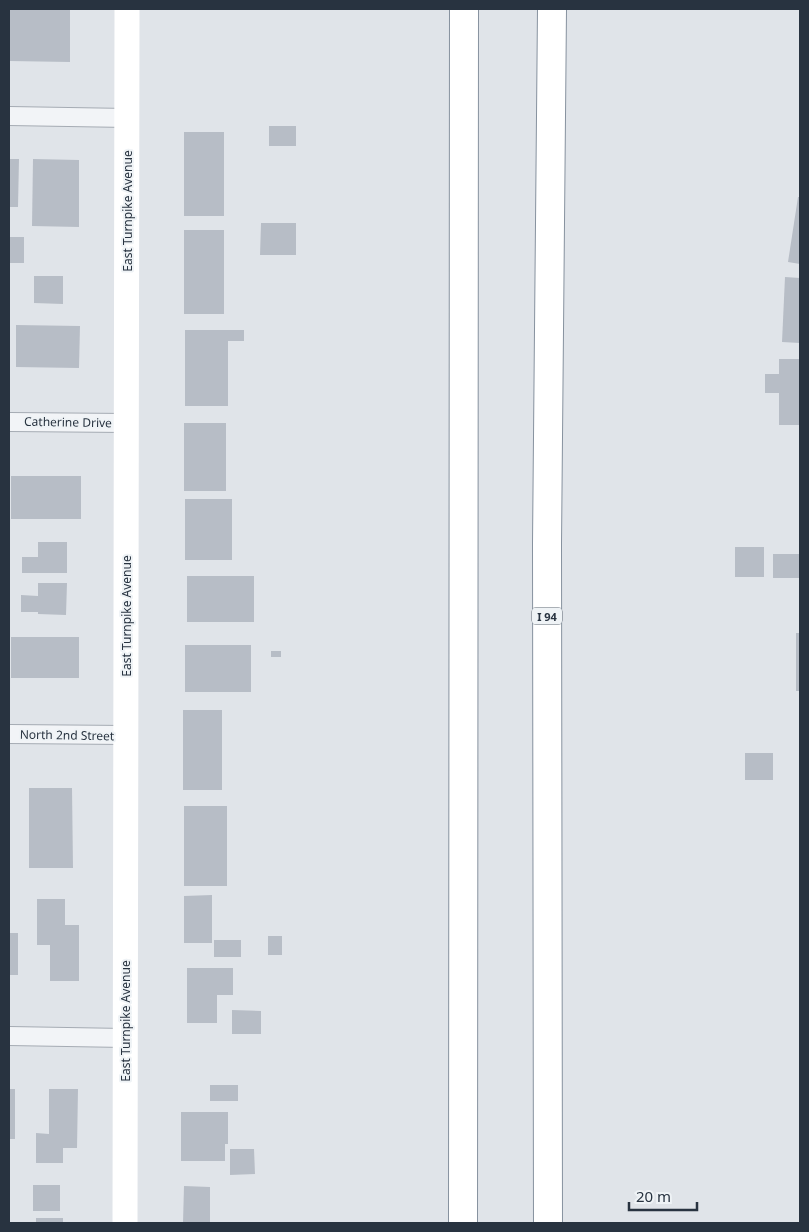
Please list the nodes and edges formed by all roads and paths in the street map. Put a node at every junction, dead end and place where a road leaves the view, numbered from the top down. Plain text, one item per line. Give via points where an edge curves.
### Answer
1 (127, 9) edge
2 (464, 9) edge
3 (552, 9) edge
4 (9, 116) edge
5 (128, 118) junction
6 (9, 422) edge
7 (127, 423) junction
8 (9, 734) edge
9 (126, 735) junction
10 (9, 1036) edge
11 (125, 1038) junction
12 (124, 1223) edge
13 (463, 1223) edge
14 (548, 1223) edge

1 - 5 street, East Turnpike Avenue
2 - 13 highway
3 - 14 highway, I 94 via 547,544
4 - 5 street
5 - 7 street, East Turnpike Avenue
6 - 7 street, Catherine Drive
7 - 9 street, East Turnpike Avenue
8 - 9 street, North 2nd Street
9 - 11 street, East Turnpike Avenue
10 - 11 street
11 - 12 street, East Turnpike Avenue

